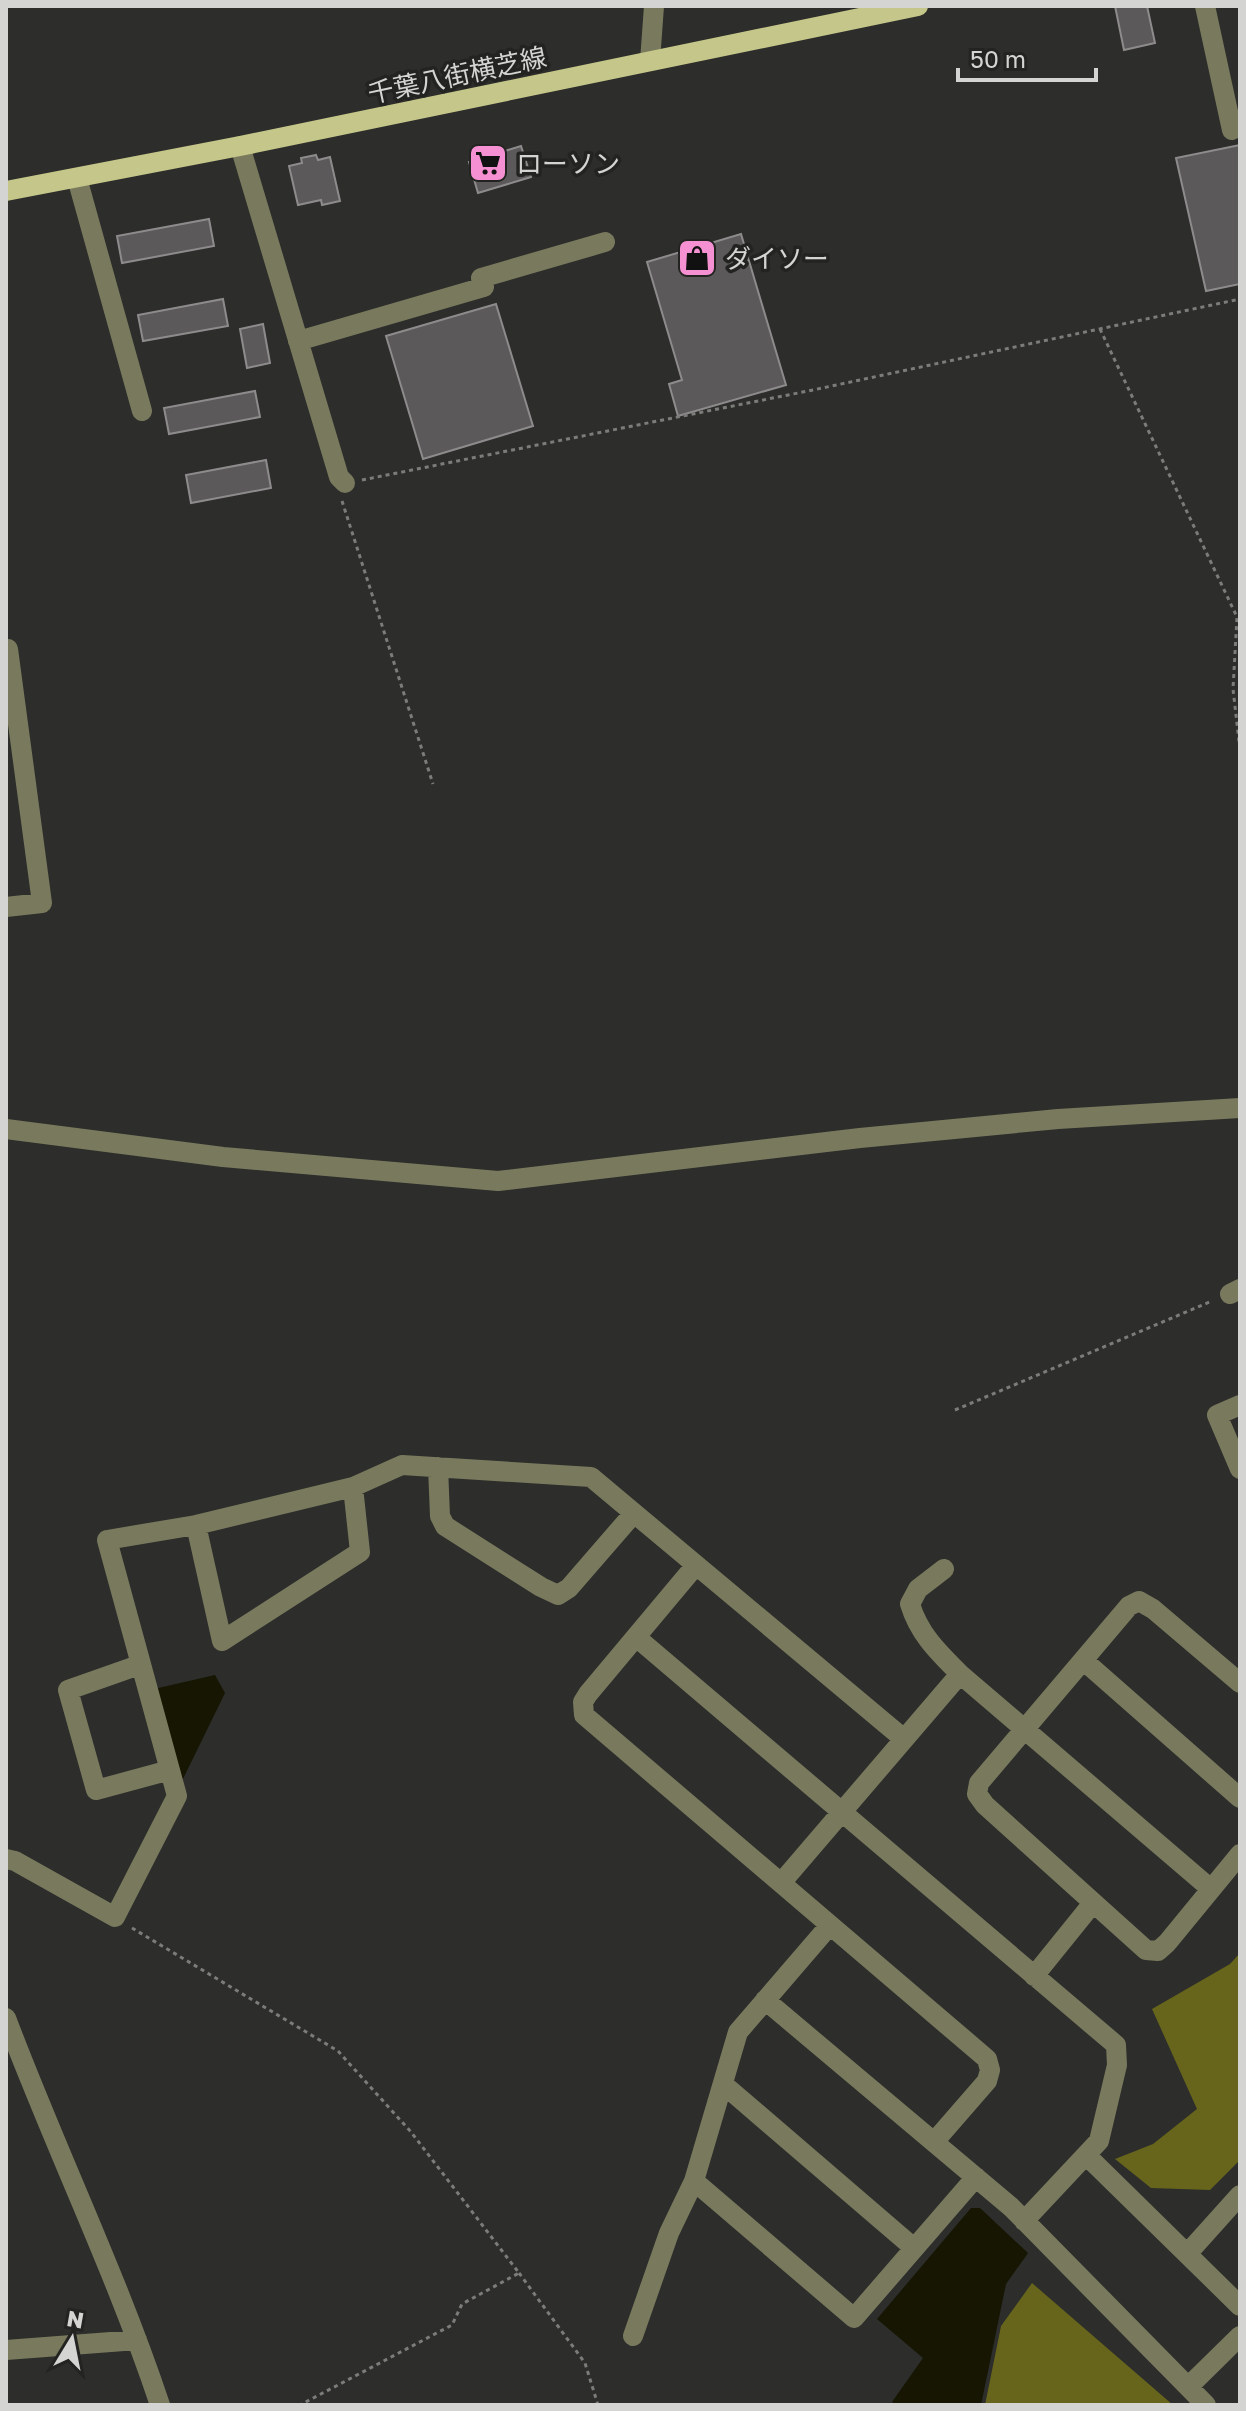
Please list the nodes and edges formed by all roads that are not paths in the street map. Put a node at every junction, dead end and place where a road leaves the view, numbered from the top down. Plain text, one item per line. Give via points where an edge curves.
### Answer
1 (654, 6) edge
2 (918, 6) edge
3 (1205, 6) edge
4 (650, 61) junction
5 (1232, 130) dead end
6 (240, 146) junction
7 (77, 178) junction
8 (6, 191) edge
9 (605, 242) dead end
10 (298, 341) junction
11 (142, 411) dead end
12 (345, 483) road end
13 (6, 649) edge
14 (6, 907) edge
15 (1240, 1108) edge
16 (6, 1129) edge
17 (1240, 1405) edge
18 (438, 1467) junction
19 (1240, 1469) edge
20 (353, 1487) junction
21 (634, 1513) junction
22 (196, 1525) junction
23 (696, 1565) junction
24 (944, 1569) dead end
25 (636, 1637) junction
26 (1083, 1660) junction
27 (139, 1665) junction
28 (960, 1674) junction
29 (1240, 1683) edge
30 (1025, 1729) junction
31 (904, 1739) junction
32 (170, 1770) junction
33 (1240, 1798) edge
34 (842, 1812) junction
35 (1240, 1854) edge
36 (6, 1859) edge
37 (781, 1883) junction
38 (1211, 1889) junction
39 (1093, 1903) junction
40 (830, 1925) junction
41 (1034, 1976) junction
42 (765, 2000) junction
43 (6, 2018) edge
44 (723, 2084) junction
45 (934, 2142) junction
46 (1086, 2155) junction
47 (976, 2177) junction
48 (694, 2181) junction
49 (1240, 2195) edge
50 (1024, 2221) junction
51 (914, 2248) junction
52 (1187, 2254) junction
53 (1240, 2306) edge
54 (633, 2336) dead end
55 (1240, 2336) edge
56 (137, 2340) junction
57 (6, 2350) edge
58 (1188, 2387) junction
59 (160, 2405) edge
60 (1206, 2405) edge

1 - 4 street
2 - 4 main road, 千葉八街横芝線
3 - 5 street
4 - 6 main road, 千葉八街横芝線
6 - 7 main road, 千葉八街横芝線
6 - 10 street
7 - 8 main road, 千葉八街横芝線
7 - 11 street
9 - 10 street via 481,278 484,287
10 - 12 street
13 - 14 street via 42,903
15 - 16 street via 875,1137 498,1181 223,1157
17 - 19 street via 1217,1415
18 - 20 street via 402,1465
18 - 21 street via 591,1477
18 - 21 street via 445,1526 558,1595
20 - 22 street
20 - 22 street via 360,1552 222,1641
21 - 23 street
22 - 27 street via 107,1540
23 - 25 street
23 - 31 street
24 - 28 street via 918,1589 910,1604 929,1643
25 - 34 street
25 - 37 street via 588,1694 584,1715
26 - 29 street via 1139,1601
26 - 30 street
26 - 33 street
27 - 32 street
27 - 32 street via 68,1690 96,1790
28 - 30 street
28 - 31 street
30 - 38 street
30 - 39 street via 979,1783 977,1794
31 - 34 street
32 - 36 street via 177,1796 115,1917
34 - 37 street
34 - 41 street
35 - 38 street
37 - 40 street
38 - 39 street via 1158,1951 1146,1950
39 - 41 street
40 - 42 street
40 - 45 street via 987,2059 987,2081
41 - 46 street via 1116,2045 1119,2055 1099,2141
42 - 44 street via 738,2032
42 - 45 street
43 - 56 street
44 - 48 street
44 - 51 street
45 - 47 street
46 - 50 street
46 - 52 street
47 - 50 street
47 - 51 street
48 - 51 street via 854,2318
48 - 54 street via 669,2233
49 - 52 street
50 - 58 street
52 - 53 street
55 - 58 street
56 - 57 street
56 - 59 street
58 - 60 street

